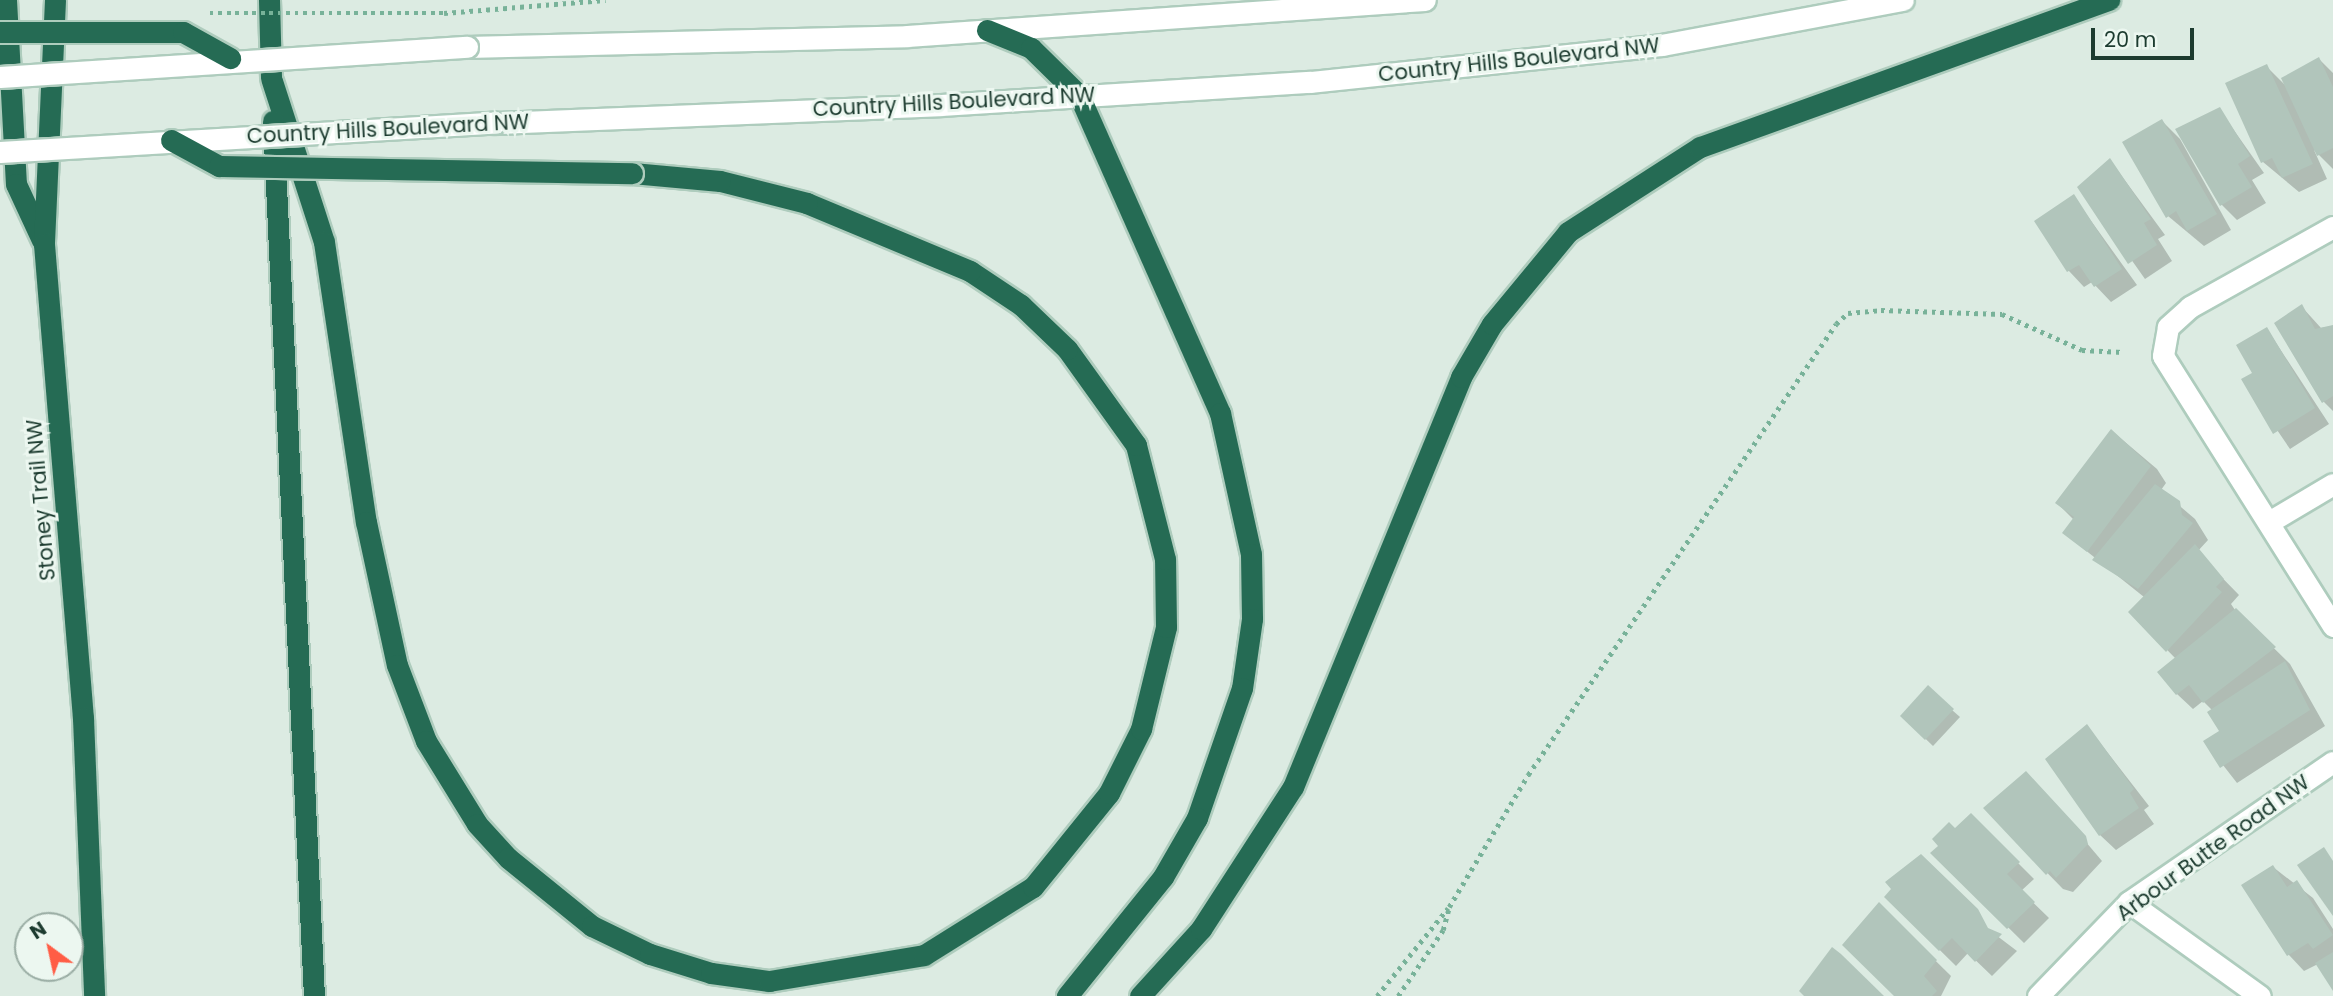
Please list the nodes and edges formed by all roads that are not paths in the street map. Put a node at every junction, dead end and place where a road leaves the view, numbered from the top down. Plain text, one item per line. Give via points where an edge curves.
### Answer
1 (6, 0) edge
2 (55, 0) edge
3 (269, 0) edge
4 (1425, 0) edge
5 (1903, 0) edge
6 (2109, 0) edge
7 (987, 30) junction
8 (0, 32) edge
9 (230, 58) junction
10 (0, 77) edge
11 (272, 81) junction
12 (1079, 95) junction
13 (171, 140) junction
14 (0, 152) edge
15 (2333, 226) edge
16 (44, 244) junction
17 (2333, 484) edge
18 (2269, 522) junction
19 (2333, 626) edge
20 (2333, 762) edge
21 (2129, 902) junction
22 (94, 996) edge
23 (314, 996) edge
24 (1067, 996) edge
25 (1140, 996) edge
26 (2038, 996) edge
27 (2260, 996) edge

1 - 16 highway via 16,184
2 - 16 highway, Stoney Trail NW
3 - 11 highway
4 - 7 main road
5 - 12 main road, Country Hills Boulevard NW via 1649,46 1310,82
6 - 25 highway via 1700,147 1568,232 1492,324 1461,377 1293,787 1201,929
7 - 9 main road, bridge
7 - 12 highway via 1031,48
8 - 9 highway, bridge via 183,32
9 - 10 main road, bridge
11 - 13 highway, bridge via 324,242 366,522 397,665 426,741 477,824 508,858 592,926 650,954 711,973 769,981 924,955 1033,887 1102,803 1141,729 1166,627 1165,559 1136,445 1067,348 1021,305 970,271 807,203 720,181 632,173 219,166
11 - 23 highway
12 - 13 main road, Country Hills Boulevard NW, bridge
12 - 24 highway via 1220,413 1251,554 1252,619 1242,688 1197,818 1163,877
13 - 14 main road, Country Hills Boulevard NW, bridge
15 - 18 main road via 2190,307 2168,327 2163,356 2172,374
16 - 22 highway, Stoney Trail NW via 83,718
17 - 18 main road
18 - 19 main road
20 - 21 main road, Arbour Butte Road NW
21 - 26 main road, Arbour Butte Road NW
21 - 27 main road

